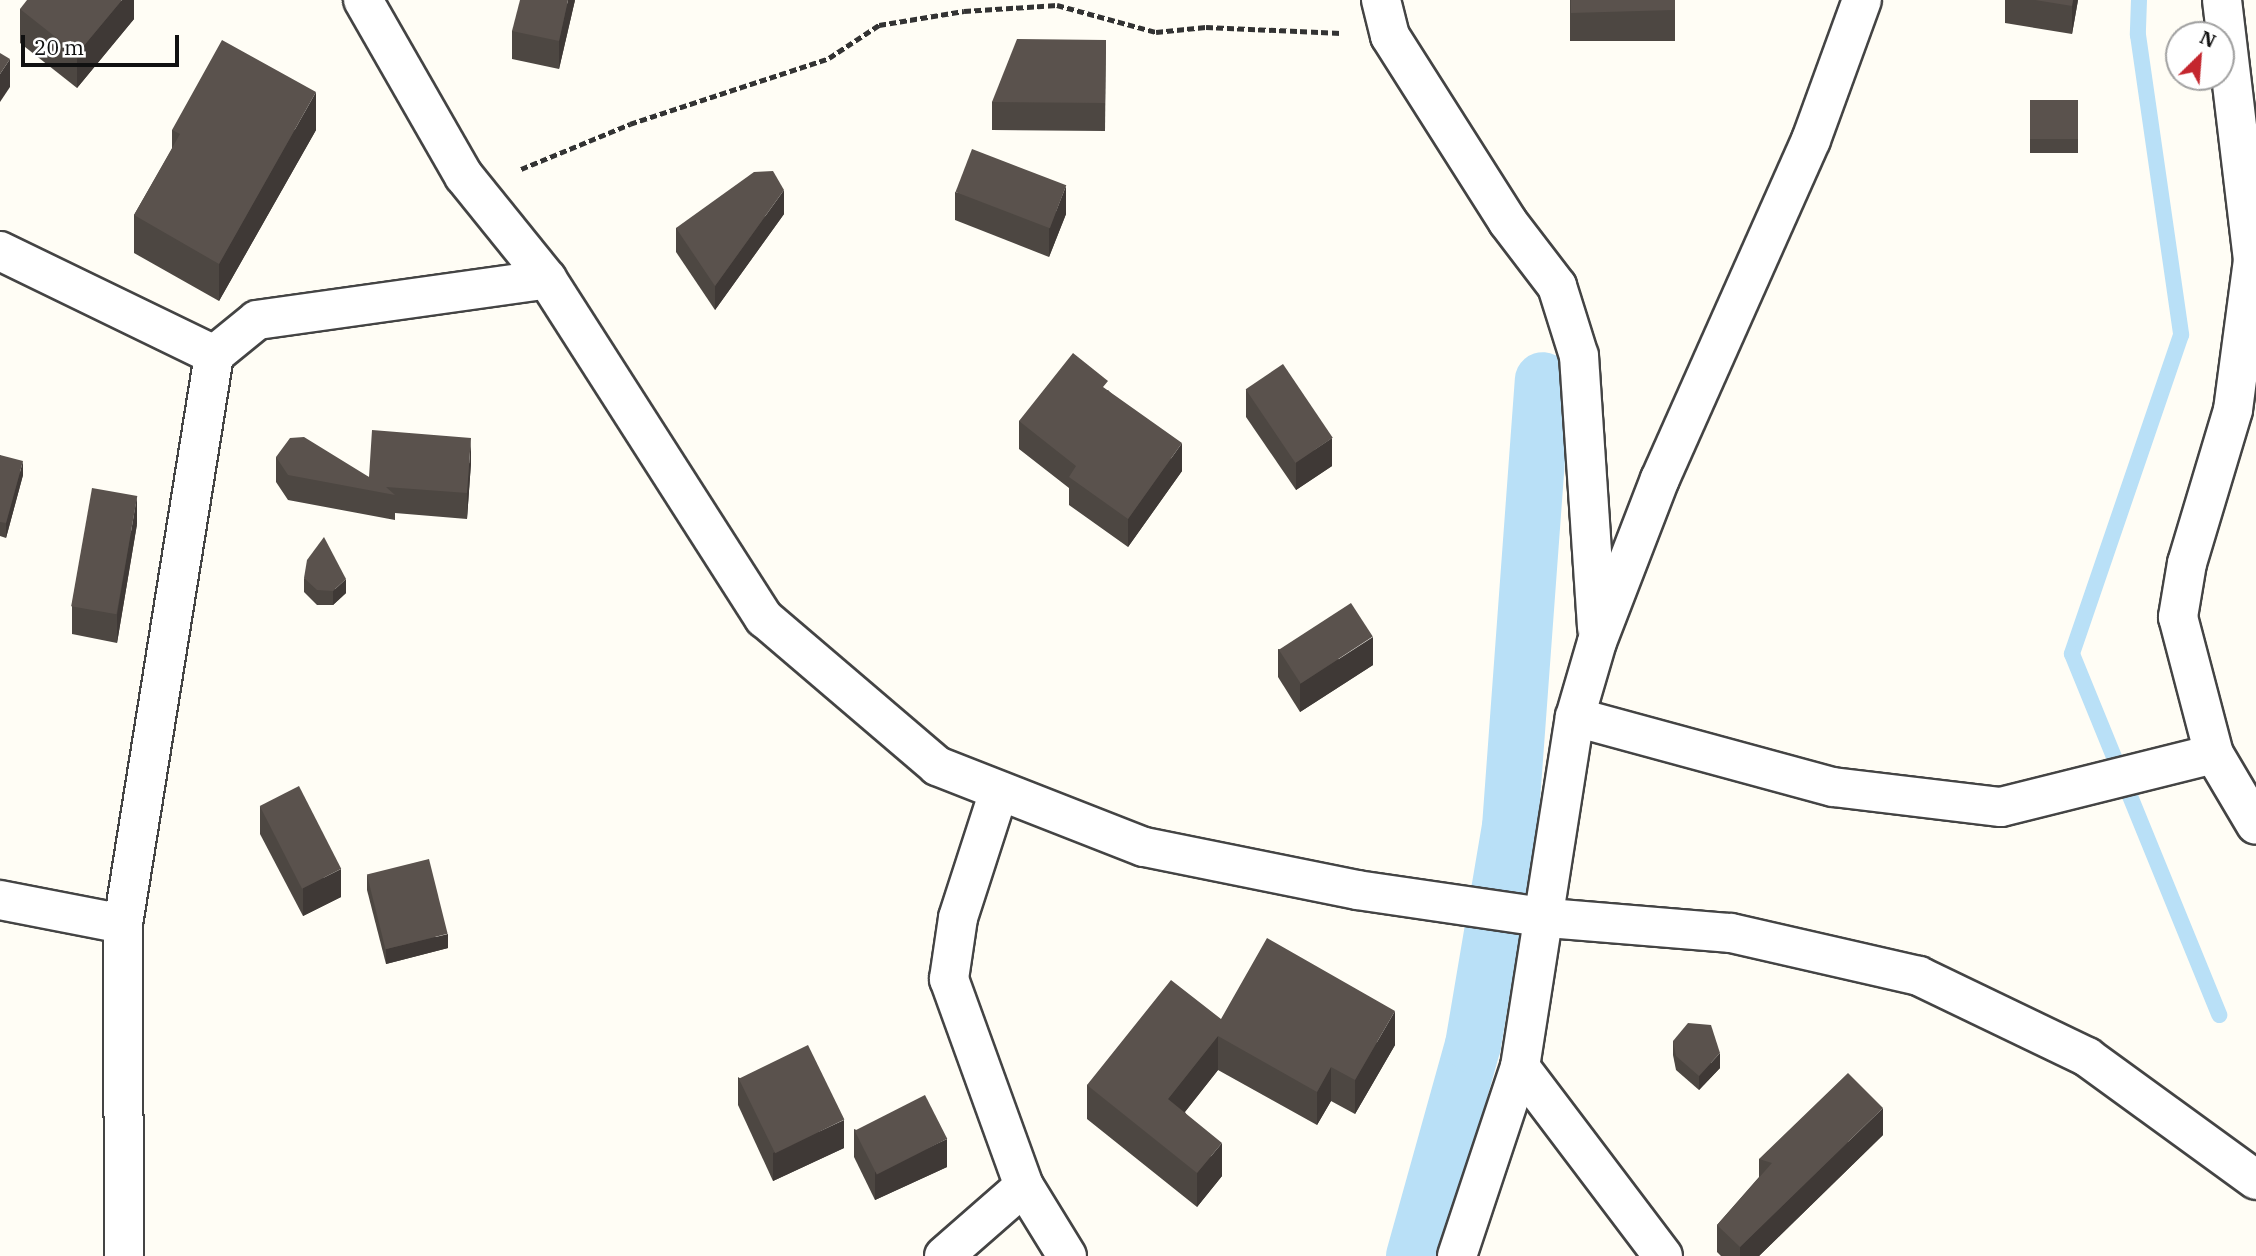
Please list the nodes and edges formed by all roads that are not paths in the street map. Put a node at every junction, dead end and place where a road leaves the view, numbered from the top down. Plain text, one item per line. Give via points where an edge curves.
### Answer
1 (362, 0) edge
2 (1862, 0) edge
3 (2222, 0) edge
4 (1385, 18) edge
5 (0, 251) edge
6 (547, 279) junction
7 (214, 355) junction
8 (1597, 642) junction
9 (1575, 717) junction
10 (2214, 754) junction
11 (998, 794) junction
12 (2256, 825) edge
13 (0, 901) edge
14 (1548, 918) junction
15 (123, 924) junction
16 (1520, 1067) junction
17 (2256, 1180) edge
18 (1024, 1186) junction
19 (124, 1256) edge
20 (944, 1256) edge
21 (1067, 1256) edge
22 (1457, 1256) edge
23 (1663, 1256) edge

1 - 6 street via 464,176
2 - 8 street via 1811,139 1660,479
3 - 10 street via 2253,260 2233,410 2187,563 2178,617
4 - 8 street via 1508,222 1557,286 1579,356
5 - 7 street
6 - 7 street via 257,320
6 - 11 street via 764,618 937,766
7 - 15 street
8 - 9 street
9 - 10 street via 1833,787 2001,807
9 - 14 street
10 - 12 street
11 - 14 street via 1144,847 1356,890
11 - 18 street via 958,918 949,979
13 - 15 street
14 - 16 street
14 - 17 street via 1731,933 1919,976 2087,1057
15 - 19 street
16 - 22 street
16 - 23 street
18 - 20 street
18 - 21 street

